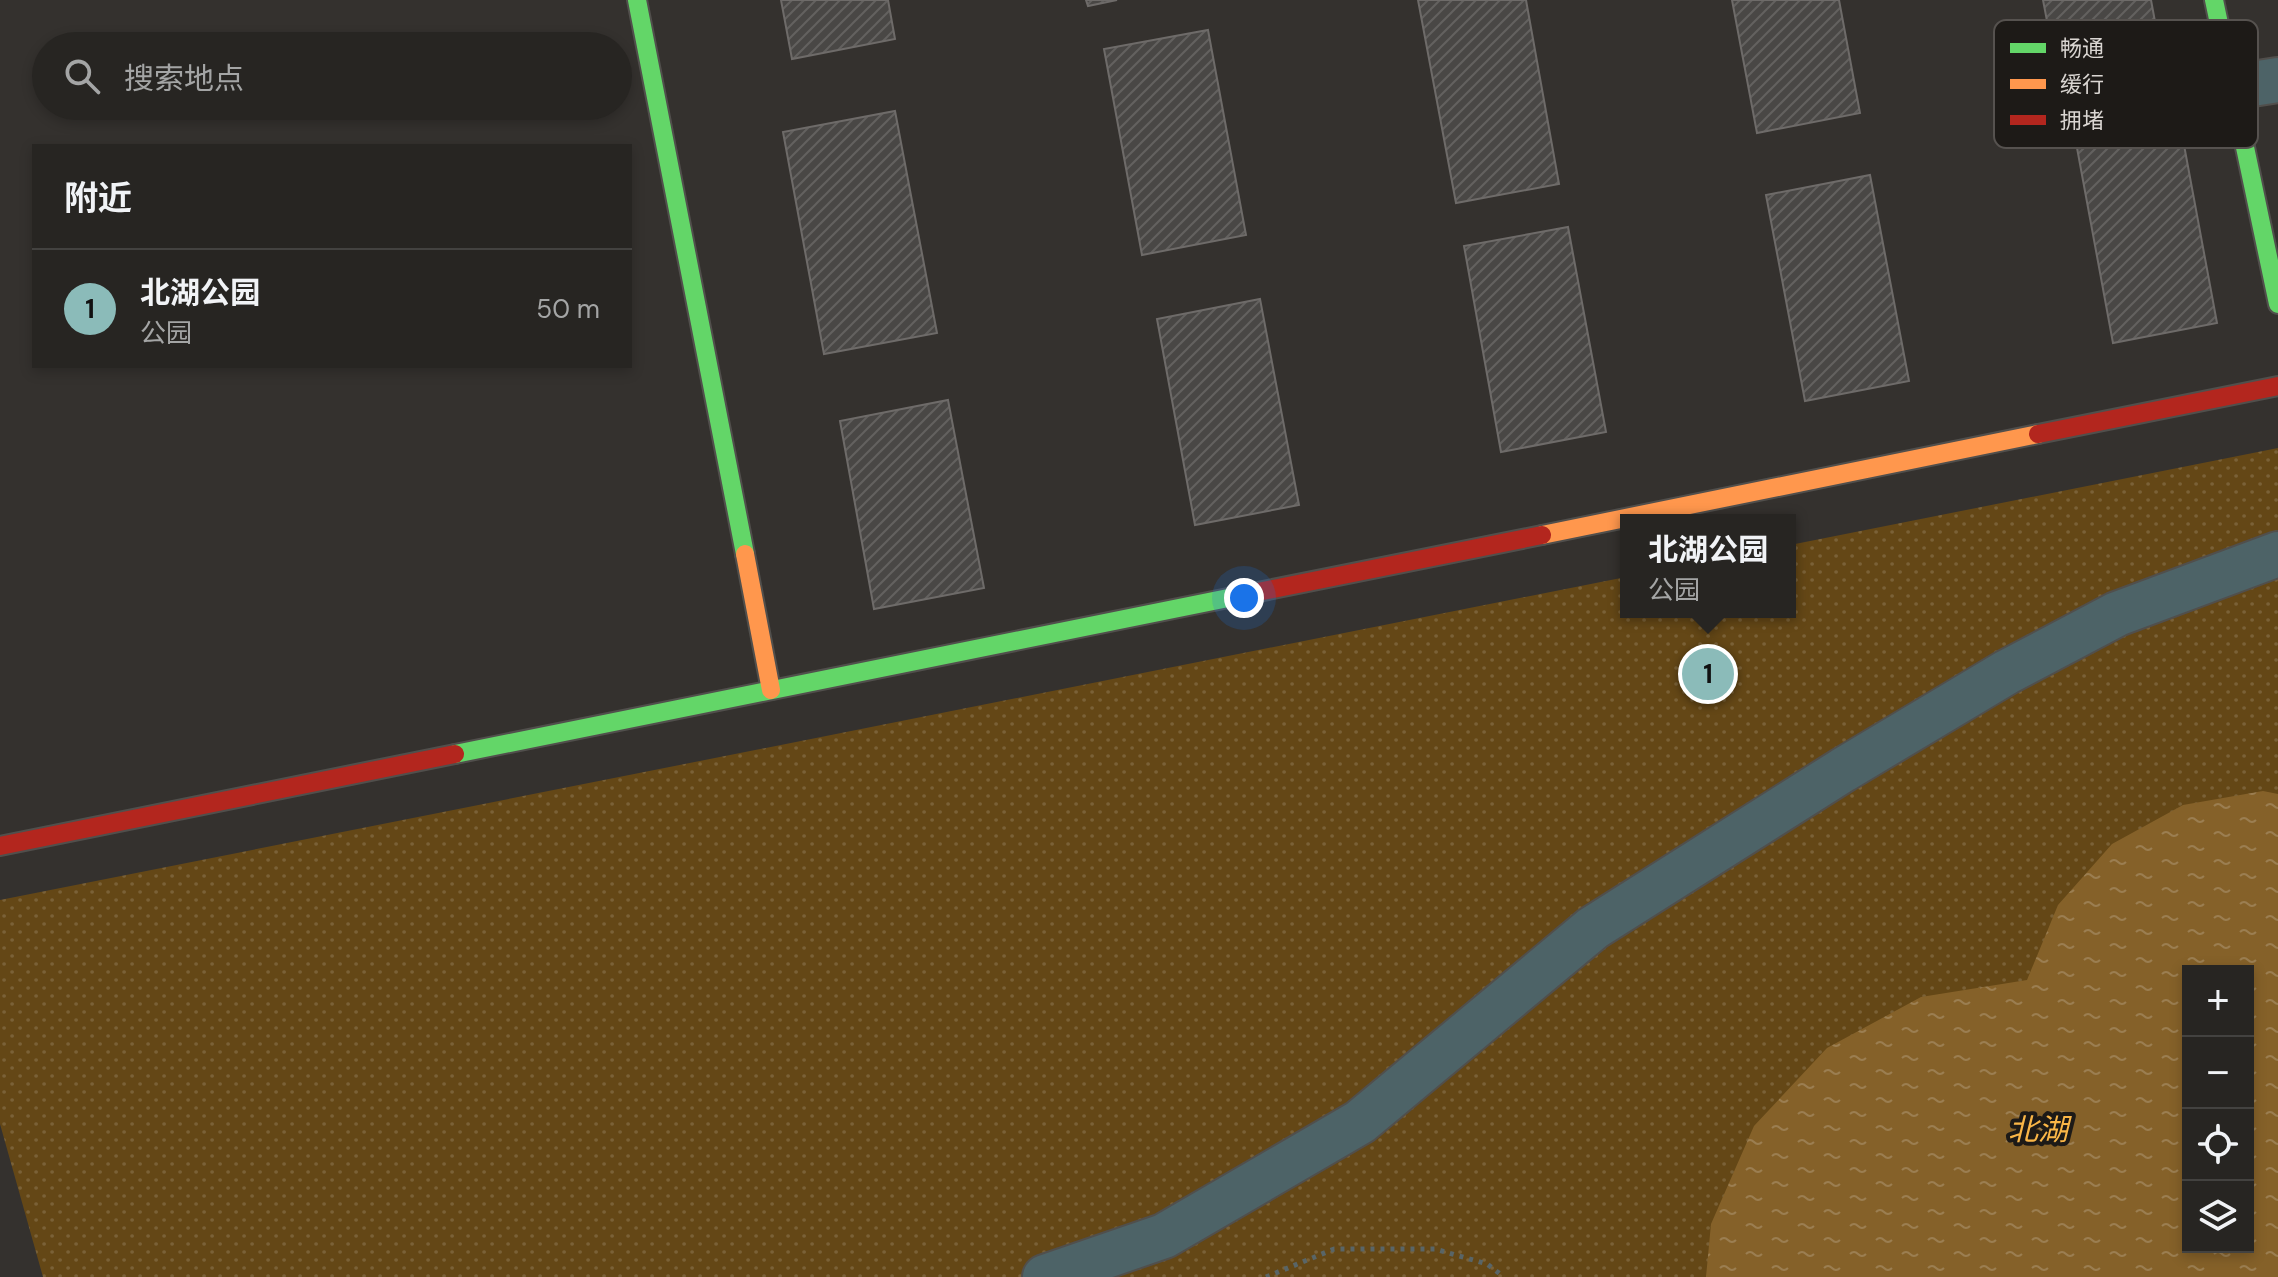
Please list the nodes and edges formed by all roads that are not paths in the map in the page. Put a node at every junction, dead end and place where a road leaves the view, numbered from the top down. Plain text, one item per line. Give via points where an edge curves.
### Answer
1 (637, 0) edge
2 (2214, 0) edge
3 (2218, 20) edge
4 (2278, 80) edge
5 (2258, 83) edge
6 (2246, 148) edge
7 (2278, 304) edge
8 (2278, 386) edge
9 (1643, 514) edge
10 (1620, 519) edge
11 (2278, 554) edge
12 (771, 690) junction
13 (0, 846) edge
14 (1045, 1277) edge

1 - 12 street
2 - 3 street
4 - 5 street
6 - 7 street
8 - 9 street
10 - 12 street
11 - 14 street via 2117,614 1993,680 1593,928 1360,1122 1164,1236
12 - 13 street

